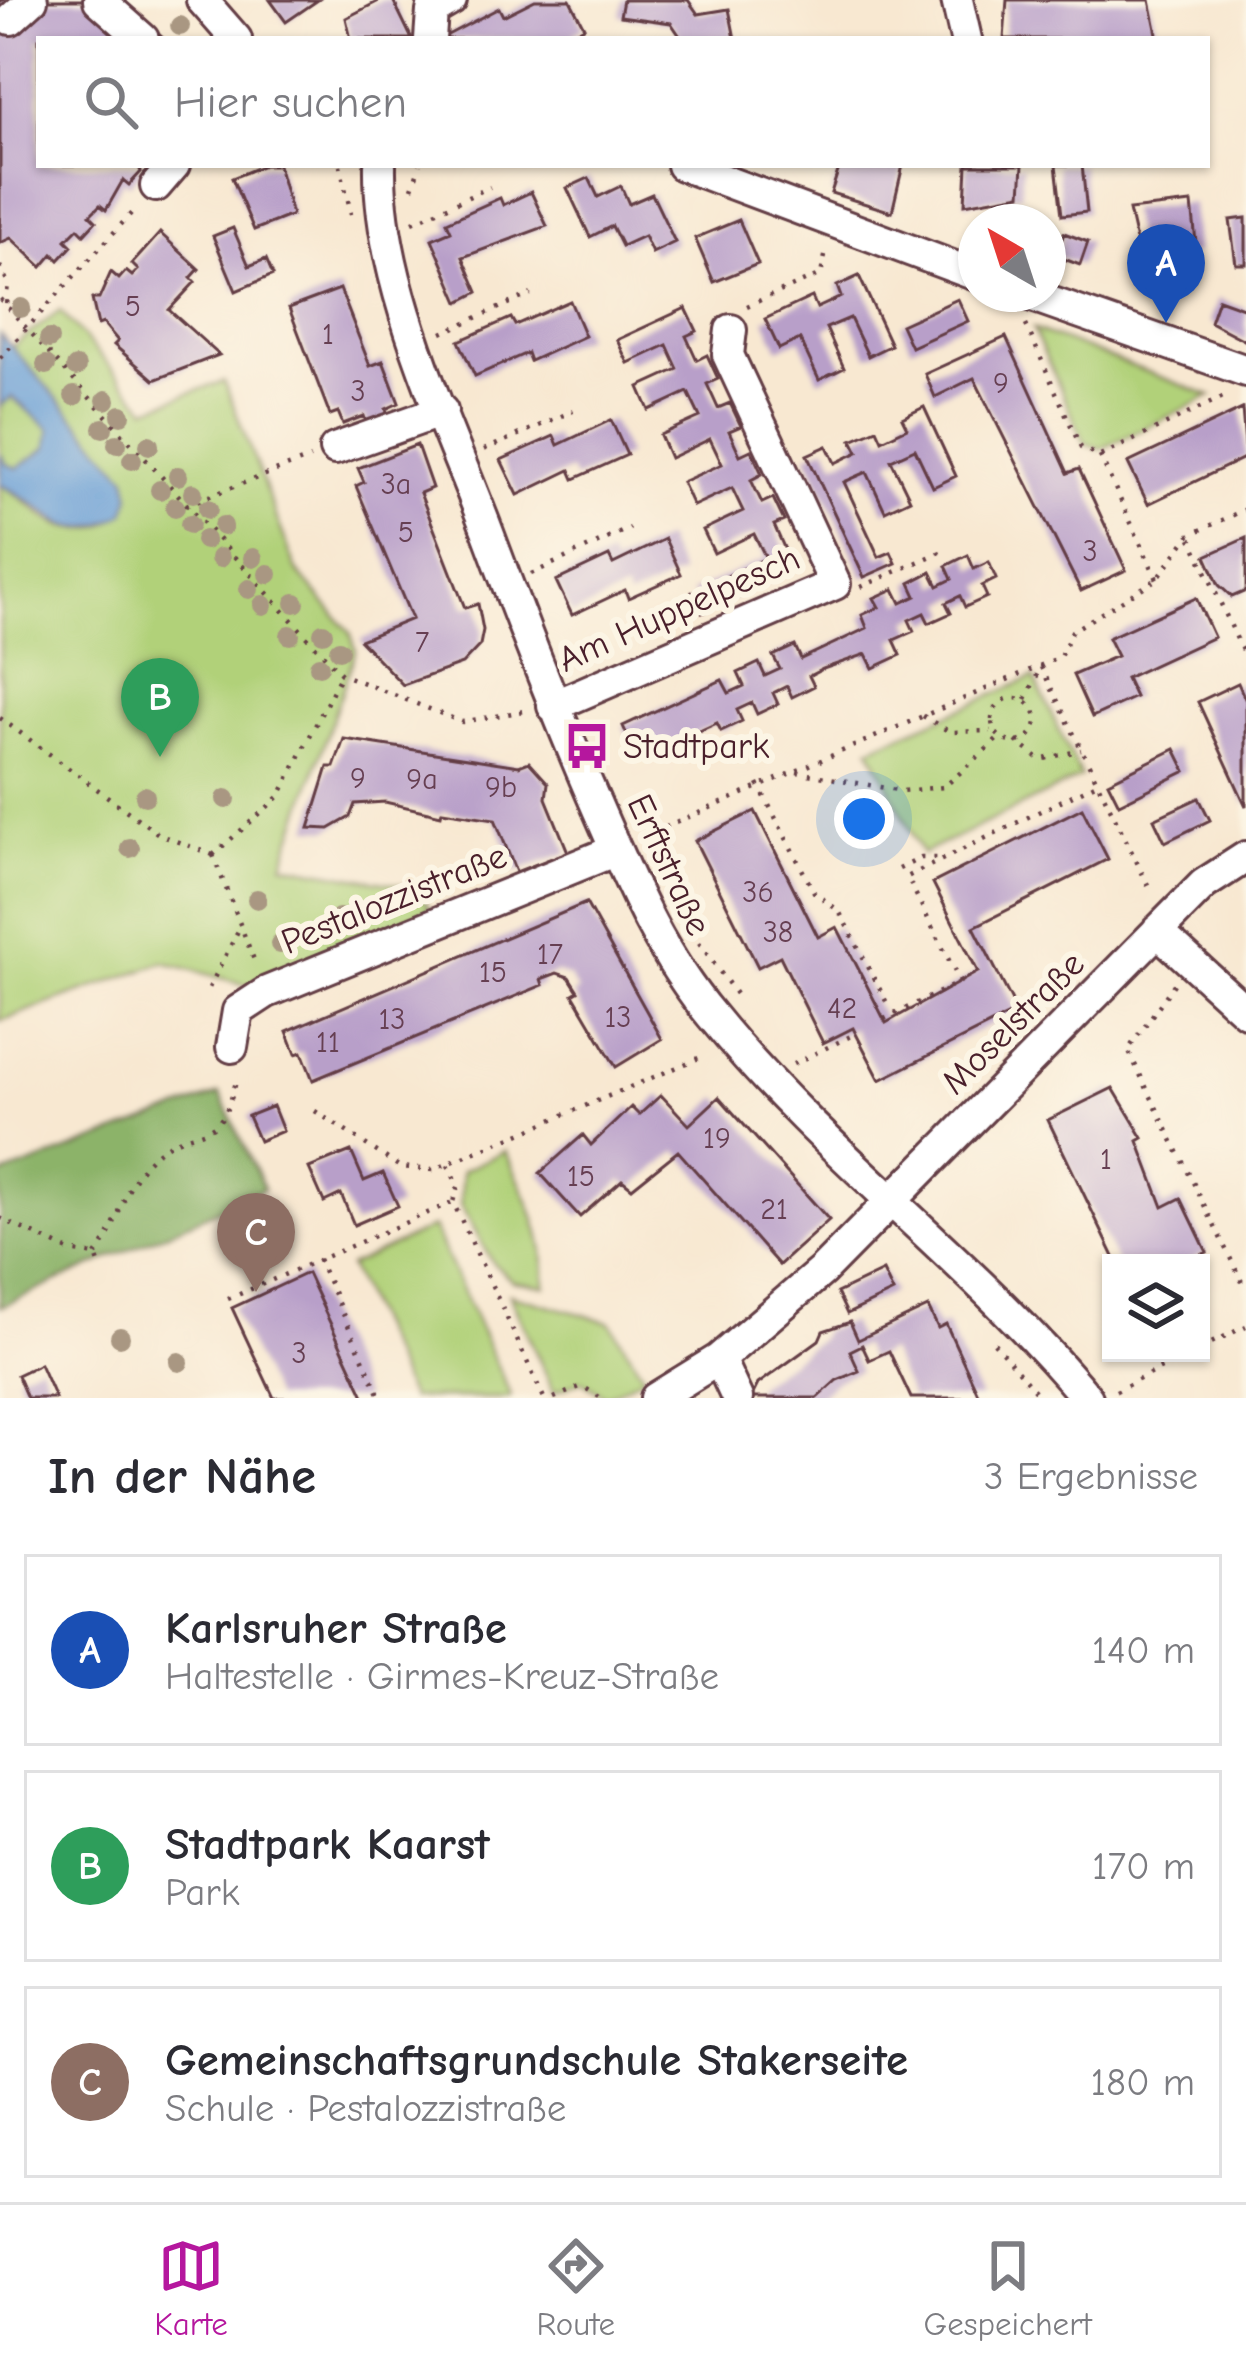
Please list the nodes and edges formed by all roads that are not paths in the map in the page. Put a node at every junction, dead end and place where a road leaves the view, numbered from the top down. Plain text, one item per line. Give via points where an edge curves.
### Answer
1 (99, 0) edge
2 (202, 0) edge
3 (451, 0) edge
4 (957, 0) edge
5 (140, 36) edge
6 (233, 36) edge
7 (430, 36) edge
8 (965, 36) edge
9 (380, 168) edge
10 (690, 168) edge
11 (958, 268) edge
12 (1050, 312) edge
13 (731, 330) road end
14 (1240, 381) edge
15 (442, 411) junction
16 (335, 449) road end
17 (554, 706) junction
18 (616, 850) junction
19 (1246, 857) edge
20 (1162, 927) junction
21 (1246, 1012) edge
22 (236, 1054) road end
23 (893, 1200) junction
24 (719, 1359) junction
25 (656, 1398) edge
26 (736, 1398) edge
27 (1087, 1398) edge

1 - 5 street
2 - 6 street
3 - 7 street via 432,11
4 - 8 street
9 - 15 street, Erftstraße via 398,285
10 - 11 street
12 - 14 street
13 - 17 street, Am Huppelpesch via 728,356 835,584
15 - 16 street
15 - 17 street, Erftstraße
17 - 18 street, Erftstraße
18 - 22 street, Pestalozzistraße via 267,992 238,1012
18 - 23 street, Erftstraße via 673,966 728,1037
19 - 20 street, Moselstraße via 1204,884
20 - 21 street
20 - 23 street, Moselstraße
23 - 24 street, Moselstraße
23 - 27 street, Erftstraße
24 - 25 street, Moselstraße
24 - 26 street

